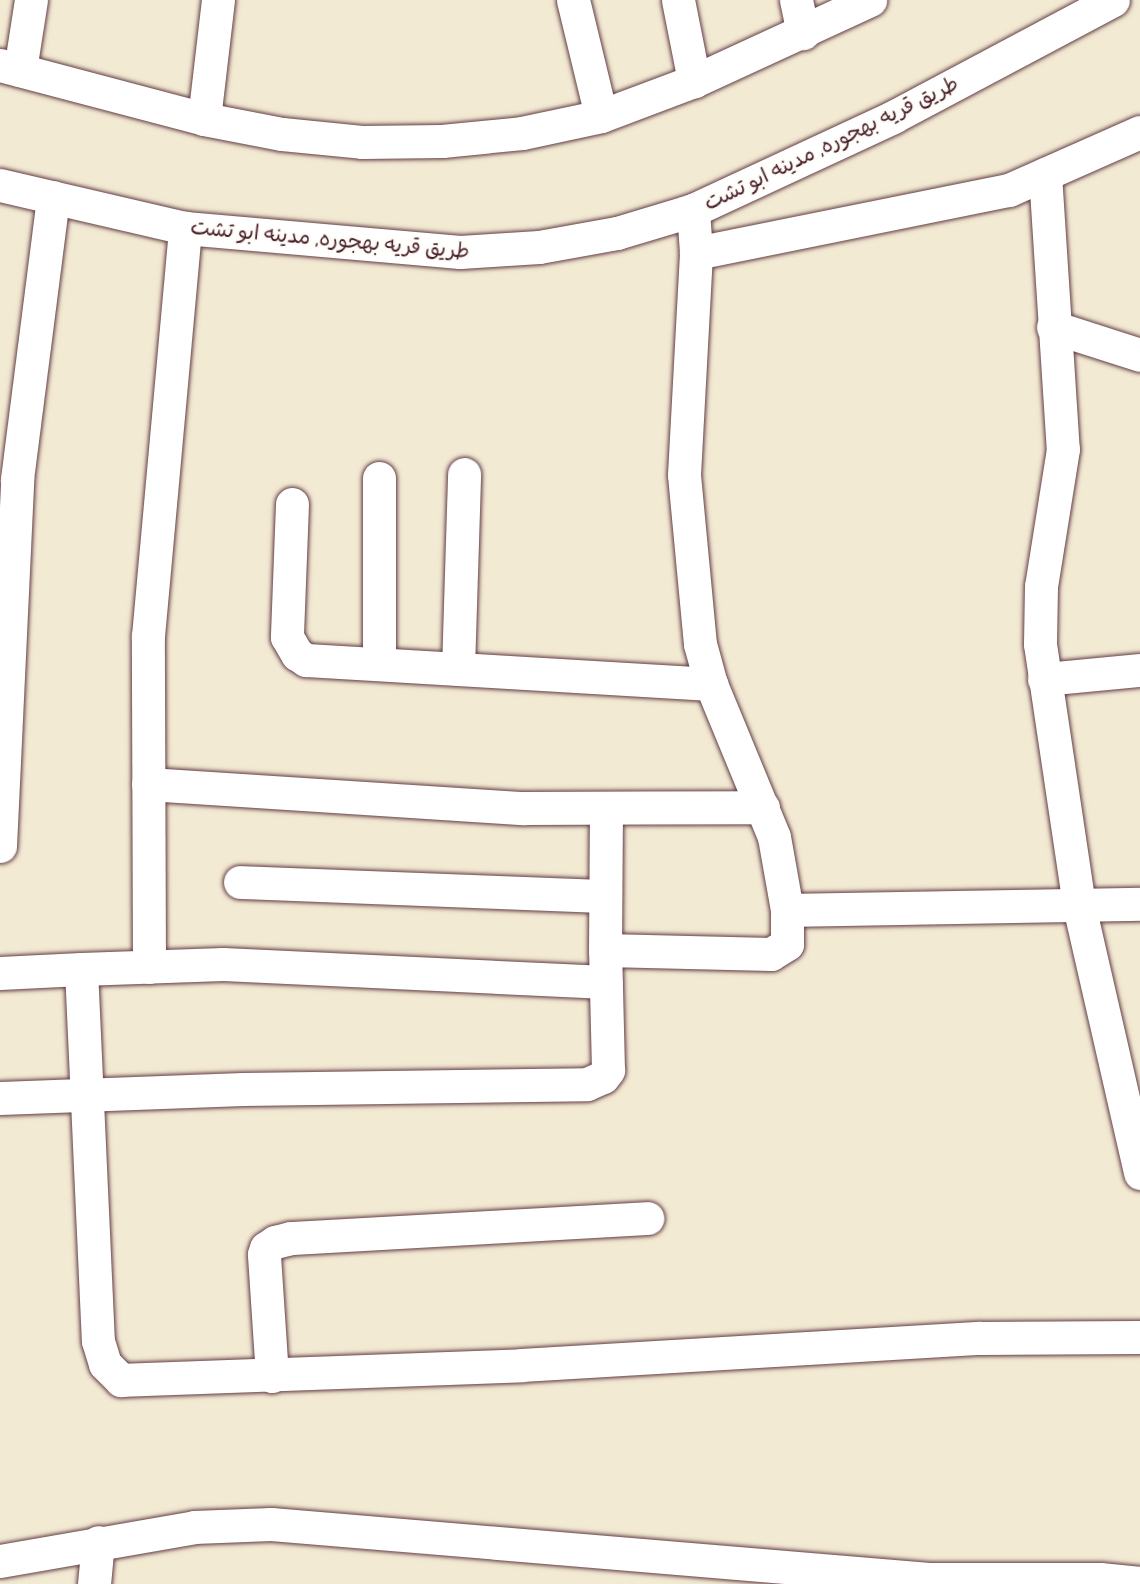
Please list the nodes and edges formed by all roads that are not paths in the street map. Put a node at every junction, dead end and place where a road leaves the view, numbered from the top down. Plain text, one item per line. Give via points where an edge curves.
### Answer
1 (31, 0) edge
2 (218, 0) edge
3 (573, 0) edge
4 (678, 0) edge
5 (796, 0) edge
6 (870, 0) edge
7 (1113, 0) edge
8 (803, 33) junction
9 (10, 68) edge
10 (694, 81) junction
11 (601, 116) junction
12 (204, 119) junction
13 (1140, 132) edge
14 (1045, 174) junction
15 (0, 185) edge
16 (53, 198) junction
17 (693, 210) junction
18 (185, 228) junction
19 (696, 253) junction
20 (1053, 327) junction
21 (1140, 356) edge
22 (464, 474) dead end
23 (379, 478) dead end
24 (292, 504) dead end
25 (379, 664) junction
26 (458, 669) junction
27 (1140, 670) edge
28 (1044, 679) junction
29 (711, 684) junction
30 (148, 784) junction
31 (763, 807) junction
32 (606, 808) junction
33 (0, 846) edge
34 (240, 882) dead end
35 (605, 896) junction
36 (1140, 904) edge
37 (1080, 906) junction
38 (787, 910) junction
39 (605, 950) junction
40 (149, 967) junction
41 (81, 969) junction
42 (0, 973) edge
43 (606, 982) junction
44 (88, 1096) junction
45 (0, 1098) edge
46 (1140, 1173) edge
47 (647, 1218) dead end
48 (1140, 1337) edge
49 (272, 1376) junction
50 (98, 1542) junction
51 (0, 1561) edge
52 (929, 1581) edge
53 (1027, 1582) edge
54 (94, 1584) edge
55 (1140, 1584) edge

1 - 9 street
2 - 12 street
3 - 11 street
4 - 10 street
5 - 8 street
6 - 8 street
7 - 17 street, طريق قريه بهجوره, مدينه ابو تشت via 892,117
8 - 10 street
9 - 12 street
10 - 11 street
11 - 12 street via 511,134 374,142 282,134
13 - 14 street
14 - 19 street via 1009,190
14 - 20 street
15 - 16 street, طريق قريه بهجوره, مدينه ابو تشت
16 - 18 street, طريق قريه بهجوره, مدينه ابو تشت
16 - 33 street via 17,479
17 - 18 street, طريق قريه بهجوره, مدينه ابو تشت via 617,233 562,243 460,252
17 - 19 street
18 - 30 street via 148,636
19 - 29 street via 684,475 700,644
20 - 21 street
20 - 28 street via 1063,449 1041,586
22 - 26 street
23 - 25 street
24 - 25 street via 287,637 292,647 306,660
25 - 26 street
26 - 29 street
27 - 28 street
28 - 37 street
29 - 31 street
30 - 32 street via 523,808
30 - 40 street
31 - 32 street
31 - 38 street via 774,837
32 - 35 street
34 - 35 street
35 - 39 street
36 - 37 street
37 - 38 street
37 - 46 street
38 - 39 street via 787,944 771,954
39 - 43 street
40 - 41 street
40 - 43 street via 223,964
41 - 42 street
41 - 44 street
43 - 44 street via 608,1070 603,1077 587,1084 243,1089
44 - 45 street
44 - 49 street via 98,1341 105,1364 114,1376 133,1382
47 - 49 street via 275,1242 264,1254
48 - 49 street via 980,1338
50 - 51 street
50 - 52 street via 194,1527 271,1524
50 - 54 street
52 - 53 street
53 - 55 street via 1100,1579

